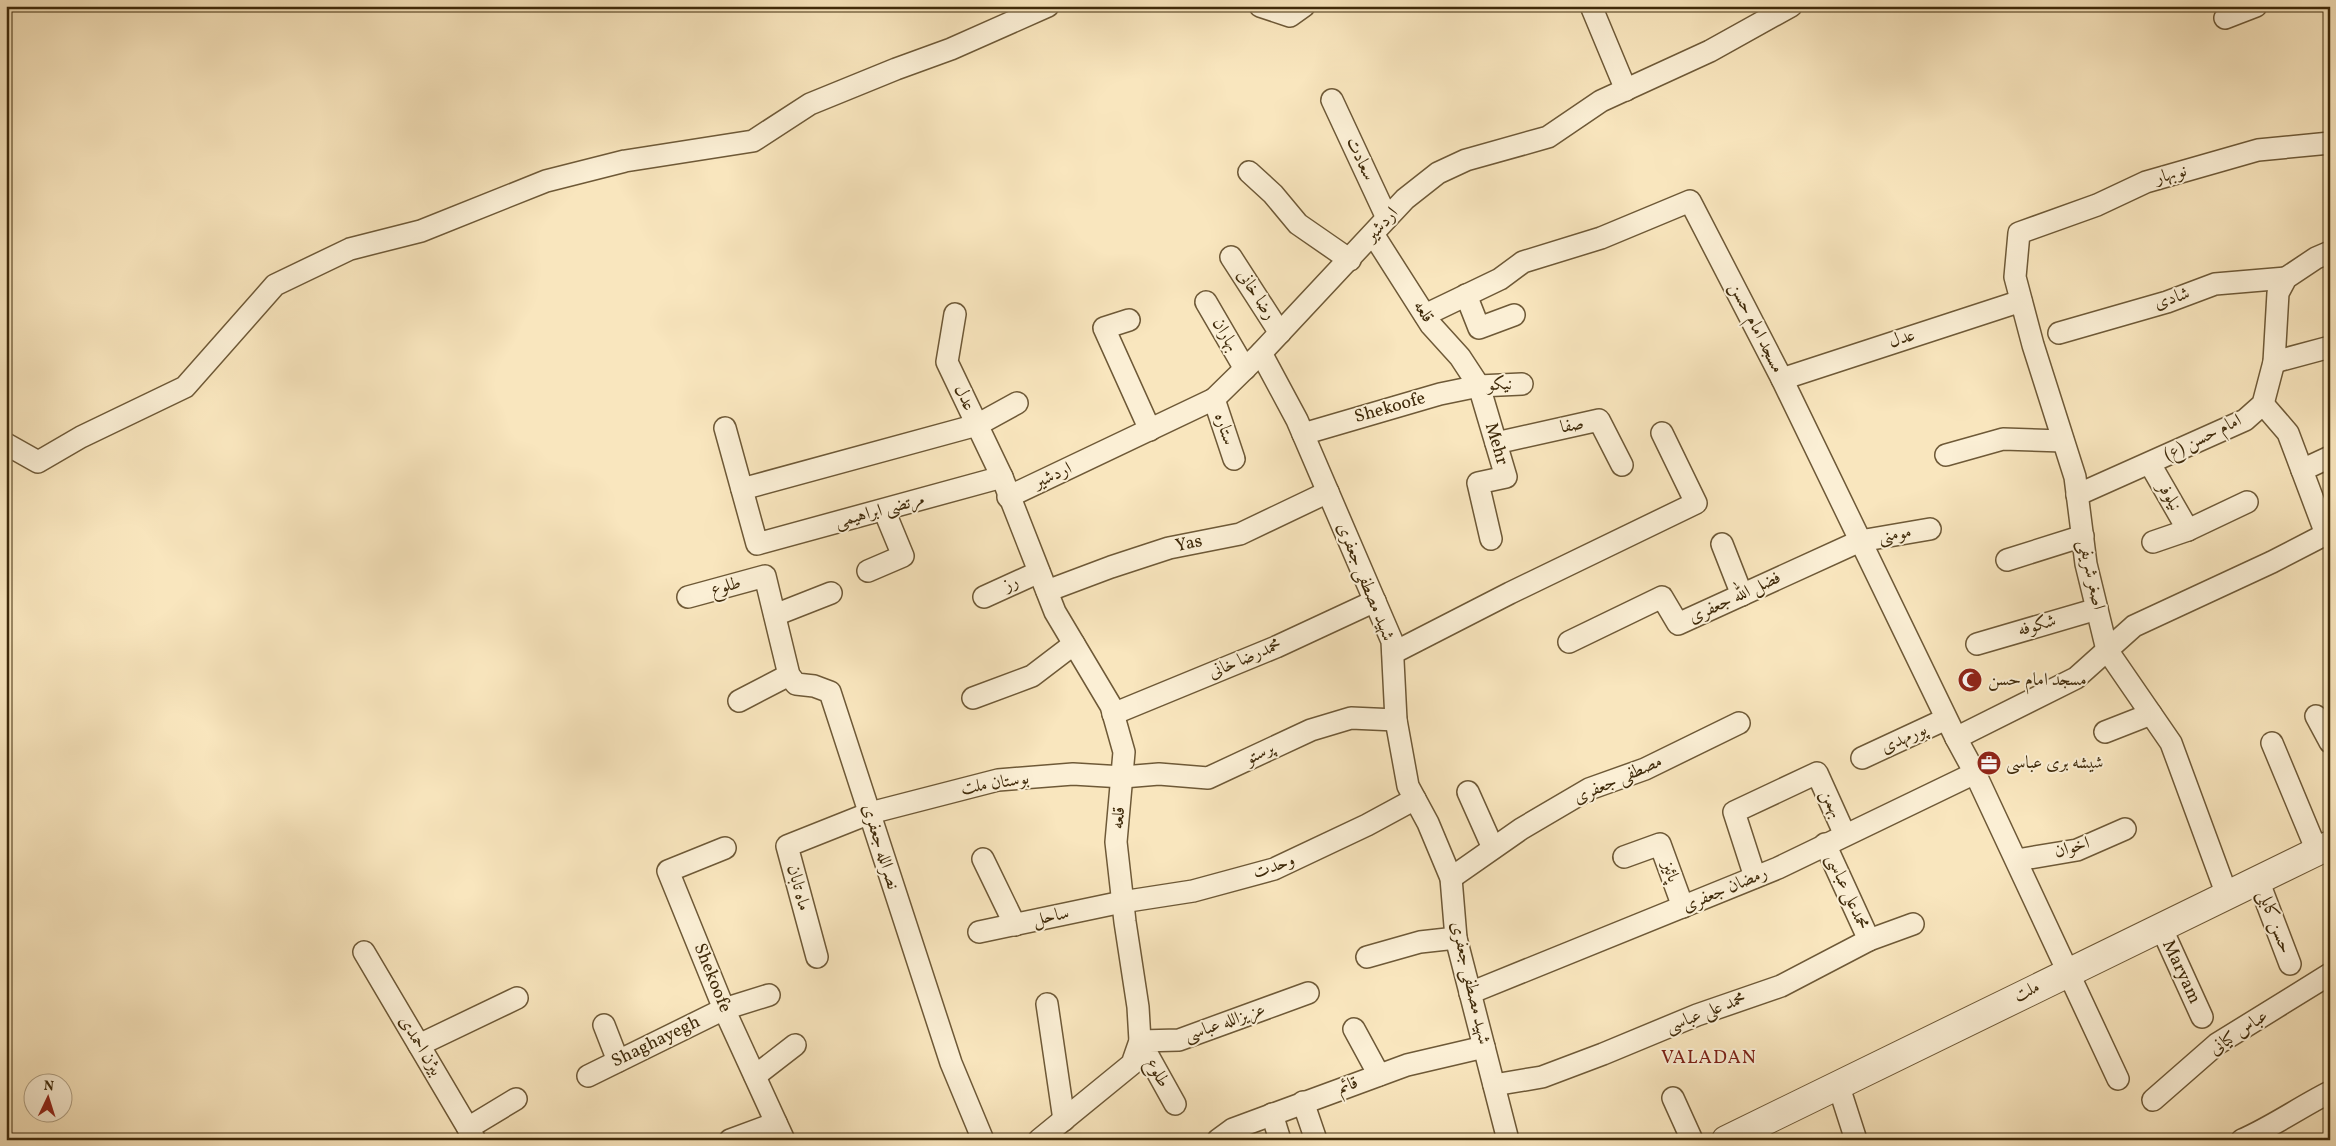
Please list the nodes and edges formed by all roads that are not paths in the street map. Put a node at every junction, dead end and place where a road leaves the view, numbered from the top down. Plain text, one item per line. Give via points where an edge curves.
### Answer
1 (1048, 6) edge
2 (1260, 6) edge
3 (1304, 6) edge
4 (1591, 6) edge
5 (1791, 6) edge
6 (2256, 6) edge
7 (2225, 18) dead end
8 (1626, 90) junction
9 (1332, 100) dead end
10 (2330, 143) edge
11 (1249, 172) dead end
12 (1387, 218) junction
13 (2019, 233) joint
14 (1373, 234) junction
15 (2330, 252) edge
16 (1231, 257) dead end
17 (1350, 260) junction
18 (2286, 278) junction
19 (1466, 295) junction
20 (2021, 300) junction
21 (1206, 302) dead end
22 (955, 314) dead end
23 (1425, 315) junction
24 (1514, 315) dead end
25 (1129, 320) dead end
26 (1280, 333) junction
27 (2060, 333) dead end
28 (2330, 347) edge
29 (1261, 354) junction
30 (2274, 362) junction
31 (1245, 369) junction
32 (1782, 380) junction
33 (1522, 384) dead end
34 (1479, 386) junction
35 (1214, 399) junction
36 (1017, 403) dead end
37 (2263, 404) junction
38 (977, 425) junction
39 (725, 428) dead end
40 (1150, 430) junction
41 (1662, 433) dead end
42 (1303, 434) junction
43 (2063, 440) junction
44 (1496, 443) junction
45 (6, 444) edge
46 (1946, 455) dead end
47 (2330, 458) edge
48 (1234, 459) dead end
49 (2150, 464) junction
50 (1622, 465) dead end
51 (2302, 470) junction
52 (1005, 487) junction
53 (742, 488) junction
54 (1328, 492) junction
55 (2077, 495) junction
56 (2247, 502) dead end
57 (884, 510) junction
58 (1930, 528) dead end
59 (2188, 530) junction
60 (2328, 533) edge
61 (2083, 536) junction
62 (1491, 538) dead end
63 (1860, 541) junction
64 (2153, 542) dead end
65 (1722, 544) dead end
66 (2007, 560) dead end
67 (868, 571) dead end
68 (1039, 572) junction
69 (1047, 591) junction
70 (831, 593) dead end
71 (1742, 596) junction
72 (688, 597) dead end
73 (984, 597) dead end
74 (1375, 602) junction
75 (2097, 608) junction
76 (775, 615) junction
77 (1569, 642) dead end
78 (1074, 644) junction
79 (1976, 644) dead end
80 (2107, 650) junction
81 (1393, 653) junction
82 (789, 675) junction
83 (973, 698) dead end
84 (739, 702) dead end
85 (1113, 714) junction
86 (2151, 714) junction
87 (2316, 716) dead end
88 (1946, 719) junction
89 (1396, 720) junction
90 (1740, 723) dead end
91 (2105, 732) dead end
92 (1956, 738) junction
93 (2330, 742) edge
94 (2272, 743) dead end
95 (1862, 758) dead end
96 (1975, 773) junction
97 (1123, 777) junction
98 (1468, 792) dead end
99 (1415, 798) junction
100 (870, 813) junction
101 (2125, 829) dead end
102 (1845, 835) junction
103 (1825, 844) junction
104 (725, 848) dead end
105 (1493, 848) junction
106 (2323, 848) edge
107 (1624, 857) dead end
108 (983, 858) dead end
109 (2017, 860) junction
110 (1755, 877) junction
111 (1451, 878) junction
112 (2258, 880) junction
113 (2227, 895) junction
114 (1122, 902) junction
115 (1683, 907) junction
116 (1913, 924) dead end
117 (1015, 925) junction
118 (2160, 927) junction
119 (979, 932) dead end
120 (1456, 938) junction
121 (1869, 940) junction
122 (364, 952) dead end
123 (817, 957) dead end
124 (1367, 957) dead end
125 (2290, 964) dead end
126 (2070, 971) junction
127 (2330, 974) edge
128 (1308, 993) dead end
129 (1470, 993) junction
130 (769, 995) dead end
131 (518, 998) dead end
132 (1047, 1004) dead end
133 (724, 1009) junction
134 (2202, 1017) dead end
135 (604, 1025) dead end
136 (1354, 1029) dead end
137 (1140, 1041) junction
138 (419, 1045) junction
139 (795, 1045) dead end
140 (1484, 1047) junction
141 (618, 1061) junction
142 (1379, 1075) junction
143 (588, 1076) dead end
144 (755, 1076) junction
145 (2118, 1079) dead end
146 (1838, 1084) junction
147 (1494, 1085) junction
148 (2330, 1092) edge
149 (1673, 1098) dead end
150 (516, 1099) dead end
151 (2153, 1100) dead end
152 (1304, 1102) junction
153 (1175, 1104) dead end
154 (1272, 1114) junction
155 (1064, 1120) junction
156 (780, 1131) edge
157 (472, 1134) edge
158 (1734, 1138) edge
159 (981, 1139) edge
160 (730, 1140) edge
161 (1039, 1140) edge
162 (1218, 1140) edge
163 (1280, 1140) edge
164 (1316, 1140) edge
165 (1508, 1140) edge
166 (1692, 1140) edge
167 (1856, 1140) edge
168 (2242, 1140) edge

1 - 45 street via 951,49 810,104 753,141 625,160 546,181 421,231 350,249 275,285 185,387 81,437 38,462
2 - 3 street via 1290,16
4 - 8 street
5 - 8 street, اردشیر via 1710,51
6 - 7 street
8 - 12 street, اردشیر via 1601,102 1548,137 1466,160 1438,173 1404,199
9 - 12 street, سعادت
10 - 13 street, نوبهار via 2258,150 2146,182 2097,205
11 - 17 street via 1298,224
12 - 14 street, اردشیر
13 - 20 street, اصغر شریفی via 2015,276
14 - 17 street, اردشیر
14 - 23 street, قلعه
15 - 18 street
16 - 26 street, رضا خانی
17 - 26 street, اردشیر
18 - 27 street, شادی via 2215,284 2167,302
18 - 30 street via 2278,293
19 - 23 street
19 - 24 street via 1480,328
19 - 32 street, مسجد امام حسن via 1500,279 1523,262 1601,238 1690,201
20 - 32 street, عدل
20 - 43 street, اصغر شریفی
21 - 31 street, بهاران
22 - 38 street, عدل via 947,362
23 - 34 street, قلعه
25 - 40 street via 1104,328
26 - 29 street, اردشیر
28 - 30 street
29 - 31 street, اردشیر
29 - 42 street, شهید مصطفی جعفری
30 - 37 street
31 - 35 street, اردشیر
32 - 63 street, مسجد امام حسن
33 - 34 street, نیکو
34 - 42 street, Shekoofe via 1440,394
34 - 44 street, Mehr
35 - 40 street, اردشیر
35 - 48 street, ستاره
36 - 38 street
37 - 49 street, امام حسن (ع) via 2245,420
37 - 51 street via 2288,433
38 - 52 street, عدل
38 - 53 street
39 - 53 street
40 - 52 street, اردشیر
41 - 81 street via 1696,503
42 - 54 street, شهید مصطفی جعفری
43 - 46 street via 2003,439
43 - 55 street, اصغر شریفی via 2075,477
44 - 50 street, صفا via 1600,420
44 - 62 street, Mehr via 1506,477 1478,483
47 - 51 street
49 - 55 street, امام حسن (ع)
49 - 59 street, نیلوفر
51 - 60 street
52 - 57 street, مرتضی ابراهیمی
52 - 68 street, قلعه
53 - 57 street, مرتضی ابراهیمی via 757,544
54 - 69 street, Yas via 1240,534 1169,548
54 - 74 street, شهید مصطفی جعفری
55 - 61 street, اصغر شریفی
56 - 59 street
57 - 67 street via 903,556
58 - 63 street, مومنی
59 - 64 street
60 - 80 street via 2134,626
61 - 66 street
61 - 75 street, اصغر شریفی
63 - 71 street, فضل الله جعفری
63 - 88 street, مسجد امام حسن
65 - 71 street
68 - 69 street, قلعه
68 - 73 street, رز
69 - 78 street, قلعه
70 - 76 street
71 - 77 street, فضل الله جعفری via 1678,624 1662,597
72 - 76 street, طلوع via 765,576
74 - 81 street, شهید مصطفی جعفری via 1392,641
74 - 85 street, محمدرضا خانی
75 - 79 street, شکوفه
75 - 80 street, اصغر شریفی
76 - 82 street
78 - 83 street via 1032,676
78 - 85 street, قلعه
80 - 86 street, اصغر شریفی
80 - 92 street via 2076,678
81 - 89 street, شهید مصطفی جعفری
82 - 84 street
82 - 100 street, نصرالله جعفری via 796,684 830,692
85 - 97 street, قلعه via 1124,752
86 - 91 street
86 - 113 street, اصغر شریفی via 2171,743
87 - 93 street
88 - 92 street, مسجد امام حسن
88 - 95 street, پورمهدی
89 - 97 street, پرستو via 1351,718 1311,730 1208,778 1159,774
89 - 99 street, شهید مصطفی جعفری via 1408,786
90 - 105 street, مصطفی جعفری via 1645,769 1589,789
92 - 96 street, مسجد امام حسن
94 - 106 street
96 - 102 street, رمضان جعفری
96 - 109 street, مسجد امام حسن
97 - 100 street, بوستان ملت via 1073,774 998,780
97 - 114 street, قلعه via 1116,842
98 - 105 street
99 - 111 street, شهید مصطفی جعفری
99 - 114 street, وحدت via 1367,826 1274,869 1193,891
100 - 123 street, ماه تابان via 787,846
100 - 159 street, نصرالله جعفری via 951,1063
101 - 109 street, اخوان via 2077,850
102 - 103 street, رمضان جعفری
102 - 110 street, بهمن via 1817,773 1734,812
103 - 110 street, رمضان جعفری
103 - 121 street, محمدعلی عباسی
104 - 133 street, Shekoofe via 668,871
105 - 111 street, مصطفی جعفری
106 - 112 street, ملت
107 - 115 street, پائیز via 1660,844
108 - 117 street
109 - 126 street, مسجد امام حسن
110 - 115 street, رمضان جعفری
111 - 120 street, شهید مصطفی جعفری
112 - 113 street, ملت
112 - 125 street, حسن کابلی
113 - 118 street, ملت
114 - 117 street, ساحل
114 - 137 street, قلعه
115 - 129 street, رمضان جعفری
116 - 121 street, محمد علی عباسی
117 - 119 street, ساحل
118 - 126 street, ملت
118 - 134 street, Maryam
120 - 124 street via 1420,942
120 - 129 street, شهید مصطفی جعفری
121 - 147 street, محمد علی عباسی via 1781,986 1697,1015 1542,1077
122 - 138 street, بیژن احمدی
126 - 145 street, مسجد امام حسن
126 - 146 street, ملت
127 - 151 street, عباس کیانی via 2217,1044
128 - 137 street, عزیزالله عباسی via 1179,1040
129 - 140 street, شهید مصطفی جعفری
130 - 133 street, Shaghayegh
131 - 138 street
132 - 155 street
133 - 141 street, Shaghayegh
133 - 144 street, Shekoofe
135 - 141 street
136 - 142 street
137 - 153 street, طلوع
137 - 155 street, قلعه via 1132,1064
138 - 157 street, بیژن احمدی
139 - 144 street
140 - 142 street, قائم
140 - 147 street, شهید مصطفی جعفری
141 - 143 street, Shaghayegh
142 - 152 street, قائم
144 - 156 street, Shekoofe
146 - 158 street, ملت
146 - 167 street
147 - 165 street, شهید مصطفی جعفری
148 - 168 street
149 - 166 street
150 - 157 street
152 - 154 street, قائم
152 - 164 street
154 - 162 street, قائم via 1233,1128
154 - 163 street
155 - 161 street, قلعه
156 - 160 street

